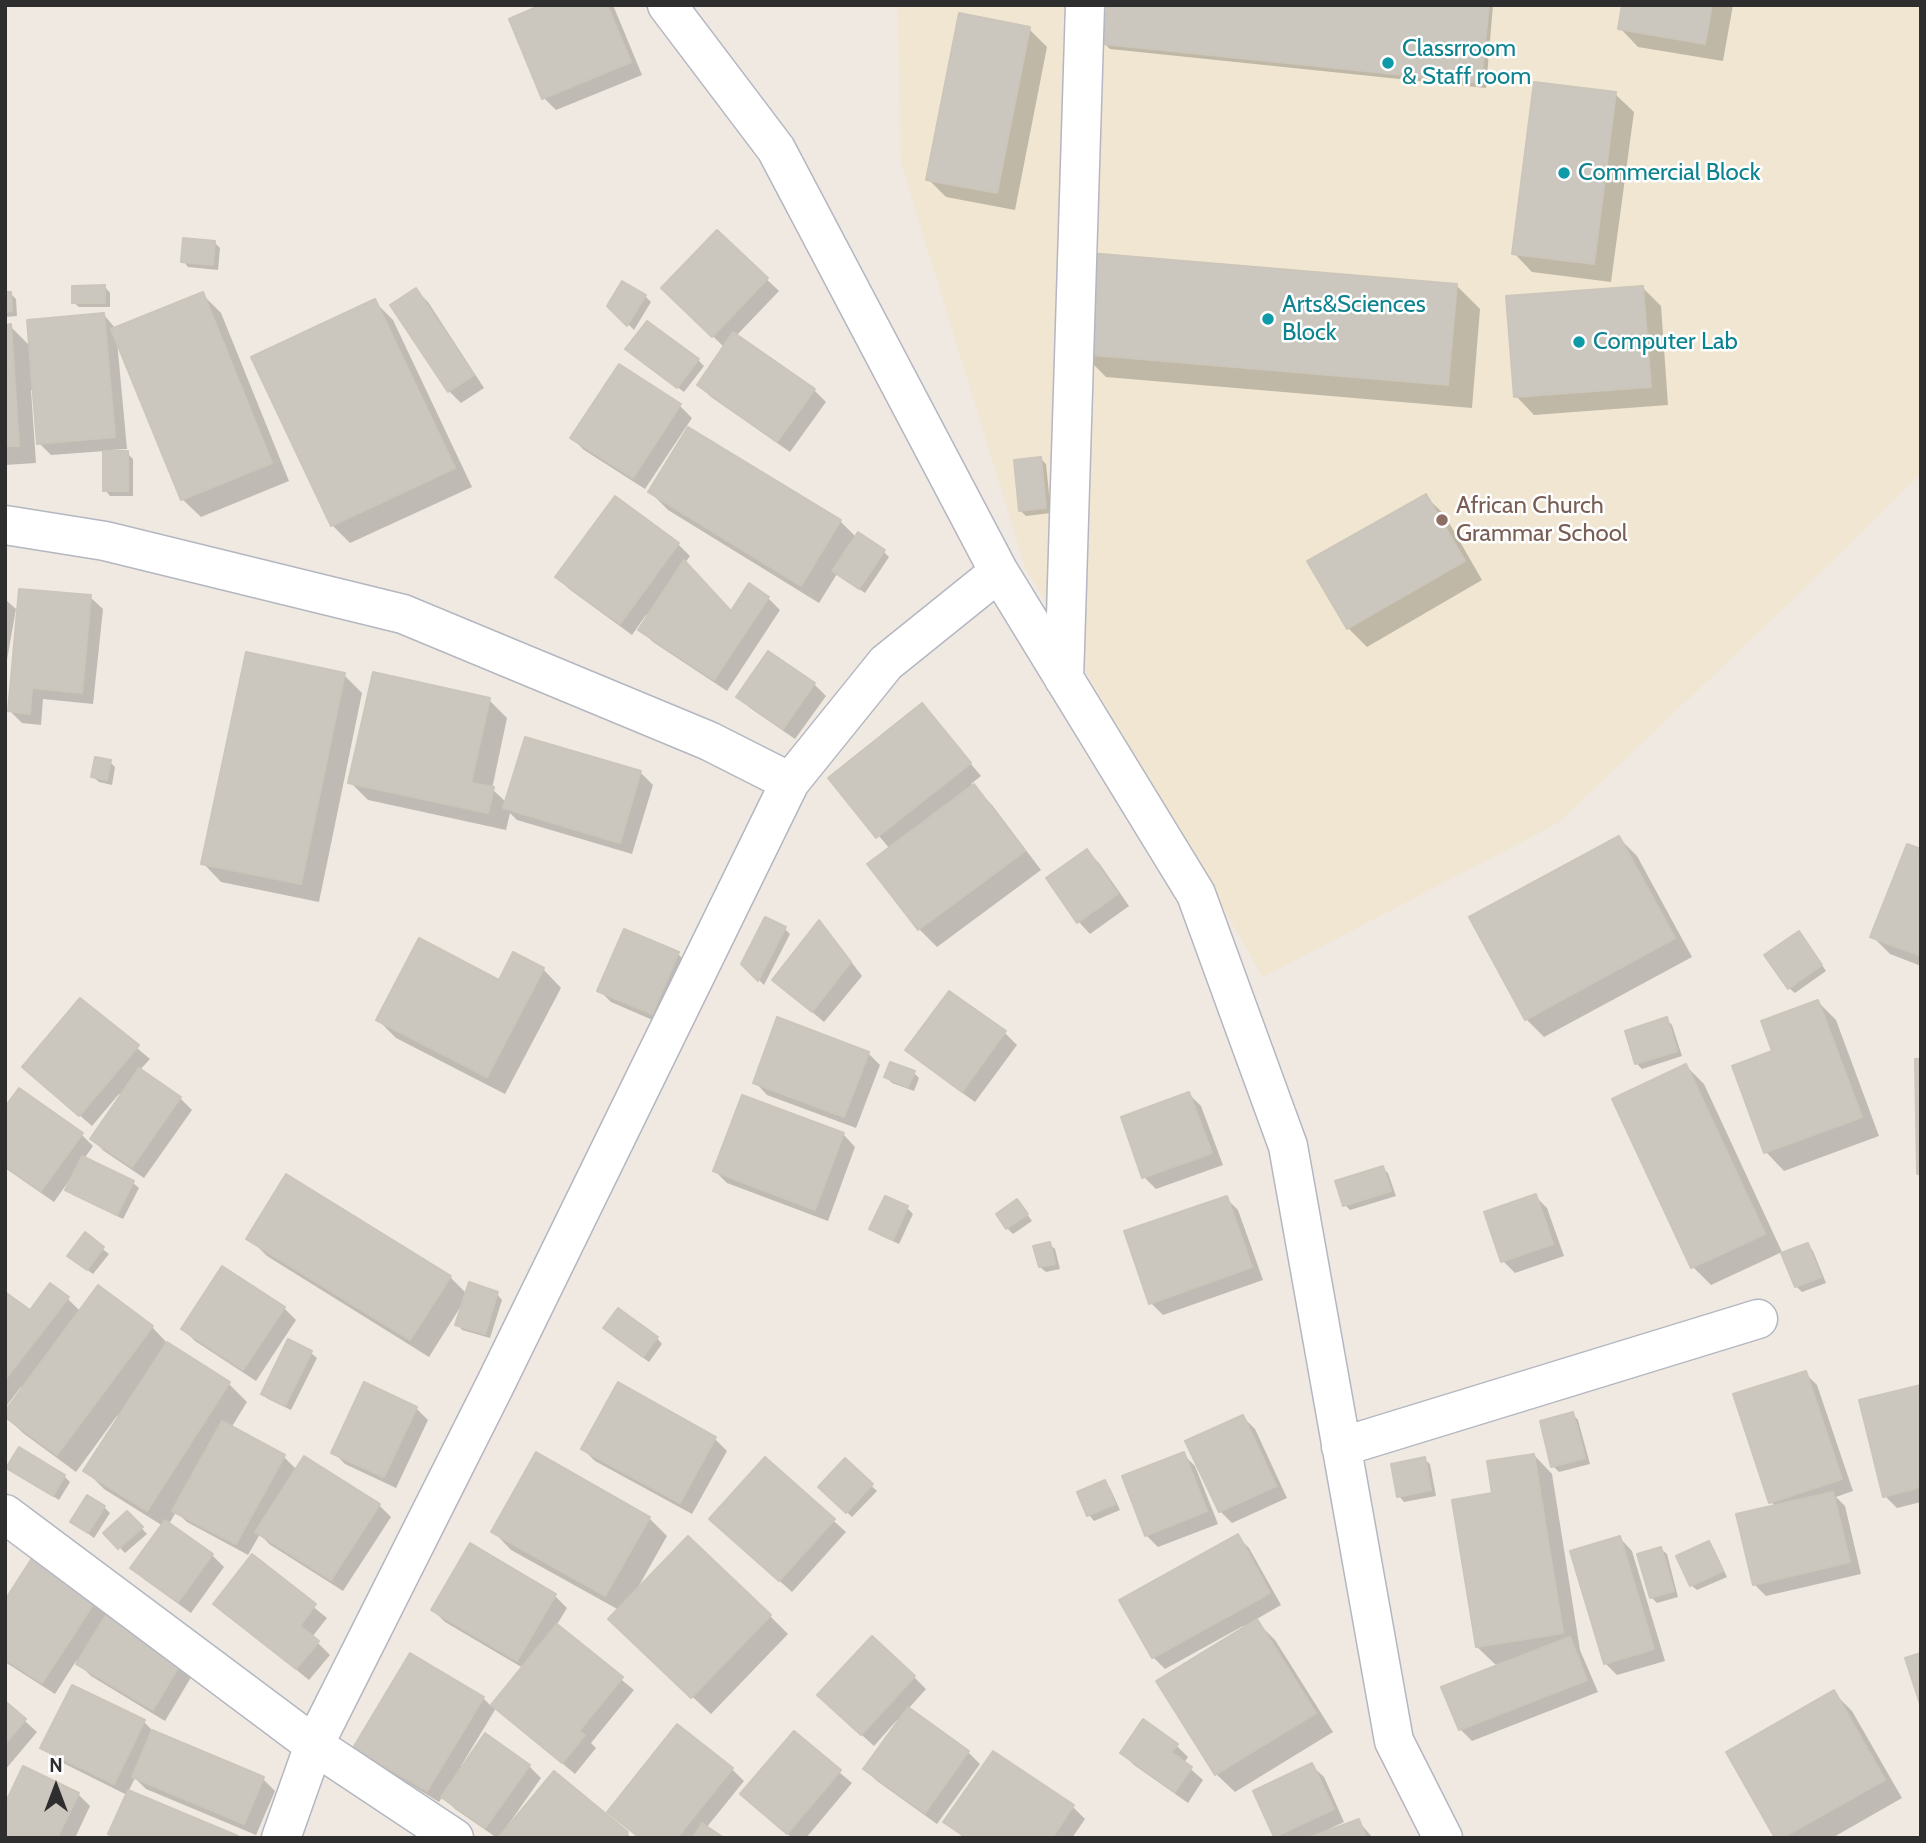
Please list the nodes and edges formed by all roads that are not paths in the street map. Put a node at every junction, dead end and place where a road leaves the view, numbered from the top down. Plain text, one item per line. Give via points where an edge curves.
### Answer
1 (667, 5) edge
2 (1085, 5) edge
3 (5, 525) edge
4 (999, 572) junction
5 (1064, 679) junction
6 (790, 782) junction
7 (1758, 1319) dead end
8 (1341, 1447) junction
9 (5, 1514) edge
10 (314, 1745) junction
11 (281, 1838) edge
12 (454, 1838) edge
13 (1443, 1838) edge

1 - 4 street via 776,149
2 - 5 street
3 - 6 street via 105,541 403,614 709,741
4 - 5 street
4 - 6 street via 886,663
5 - 8 street via 1196,894 1288,1146
6 - 10 street
7 - 8 street
8 - 13 street via 1394,1741
9 - 10 street
10 - 11 street
10 - 12 street

